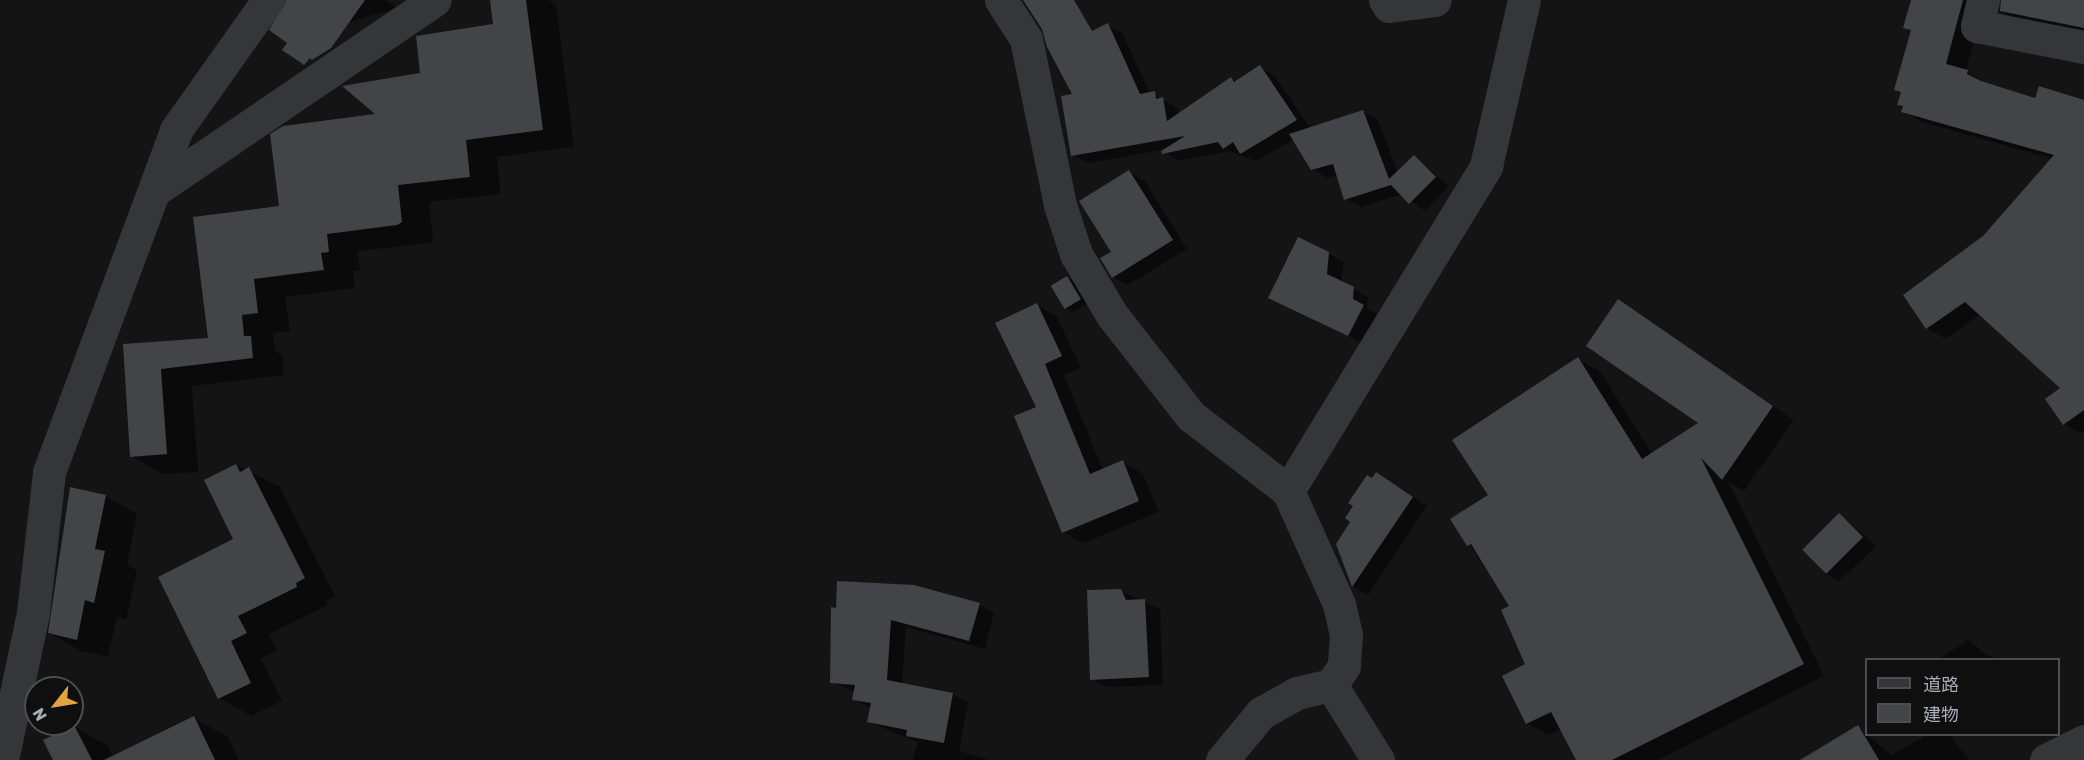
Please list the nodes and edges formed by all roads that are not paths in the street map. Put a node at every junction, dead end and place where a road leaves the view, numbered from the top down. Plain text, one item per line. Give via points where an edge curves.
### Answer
1 (268, 0) edge
2 (435, 0) edge
3 (1001, 0) edge
4 (1385, 0) edge
5 (1435, 0) edge
6 (1524, 0) edge
7 (1983, 0) edge
8 (2084, 47) edge
9 (155, 189) junction
10 (1288, 491) junction
11 (1331, 685) junction
12 (2084, 741) edge
13 (2, 760) edge
14 (1222, 760) edge
15 (1378, 760) edge
16 (2046, 760) edge

1 - 9 street via 176,130
2 - 9 street
3 - 10 street via 1026,39 1060,205 1077,254 1112,315 1191,416
4 - 5 street via 1389,6
6 - 10 street via 1486,166
7 - 8 street via 1977,26
9 - 13 street via 49,472 33,613
10 - 11 street via 1339,604 1346,635 1344,666
11 - 14 street via 1297,693 1261,713
11 - 15 street
12 - 16 street

